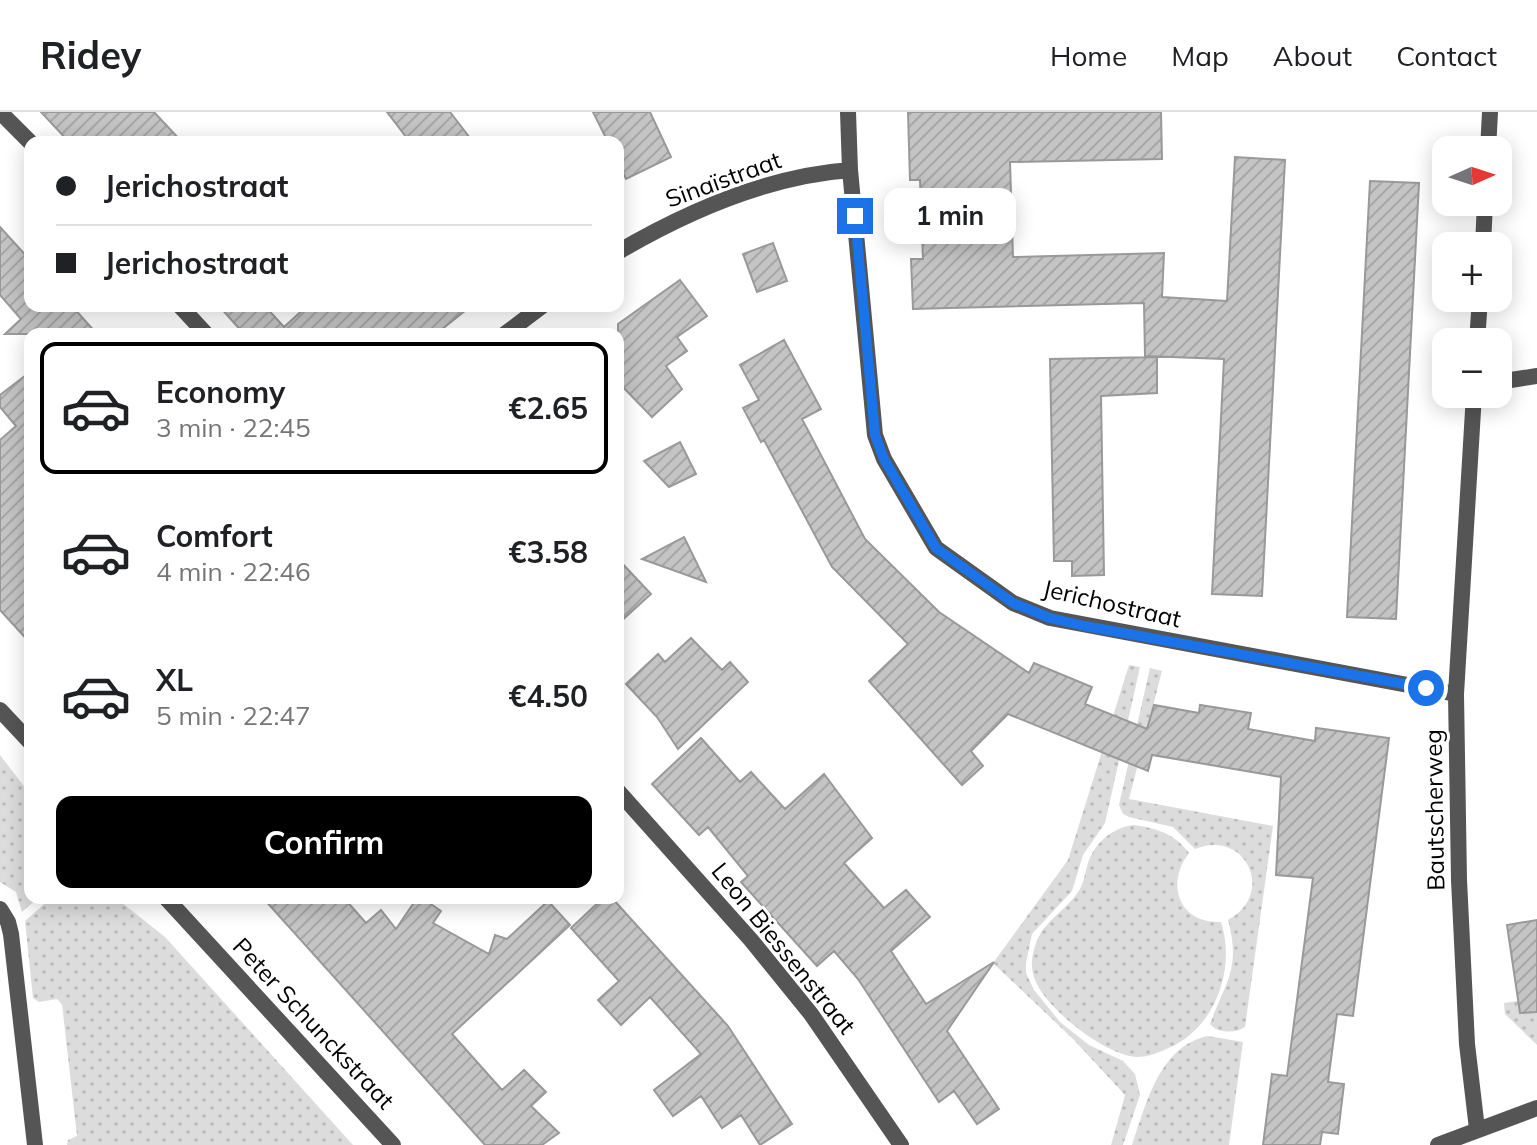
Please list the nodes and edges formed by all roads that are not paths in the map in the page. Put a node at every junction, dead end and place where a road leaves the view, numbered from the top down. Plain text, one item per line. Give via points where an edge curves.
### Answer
1 (0, 112) edge
2 (848, 112) edge
3 (1490, 112) edge
4 (24, 136) edge
5 (1489, 136) edge
6 (850, 170) junction
7 (624, 248) edge
8 (186, 312) edge
9 (534, 312) edge
10 (200, 328) edge
11 (513, 328) edge
12 (1537, 376) edge
13 (1512, 380) edge
14 (1473, 408) edge
15 (1456, 694) junction
16 (0, 710) edge
17 (24, 736) edge
18 (624, 798) edge
19 (172, 904) edge
20 (0, 909) edge
21 (1537, 1108) edge
22 (1477, 1129) junction
23 (35, 1145) edge
24 (393, 1145) edge
25 (901, 1145) edge
26 (1438, 1145) edge

1 - 4 street
2 - 6 street, Jerichostraat
3 - 5 street
6 - 7 street, Sinaïstraat via 810,173 722,201
6 - 15 street, Jerichostraat via 875,435 936,548 1013,603 1050,618
8 - 10 street
9 - 11 street
12 - 13 street
14 - 15 street, Bautscherweg
15 - 22 street, Bautscherweg via 1459,880
16 - 17 street
18 - 25 street, Leon Biessenstraat via 811,1014
19 - 24 street, Peter Schunckstraat
20 - 23 street via 11,934
21 - 22 street
22 - 26 street

